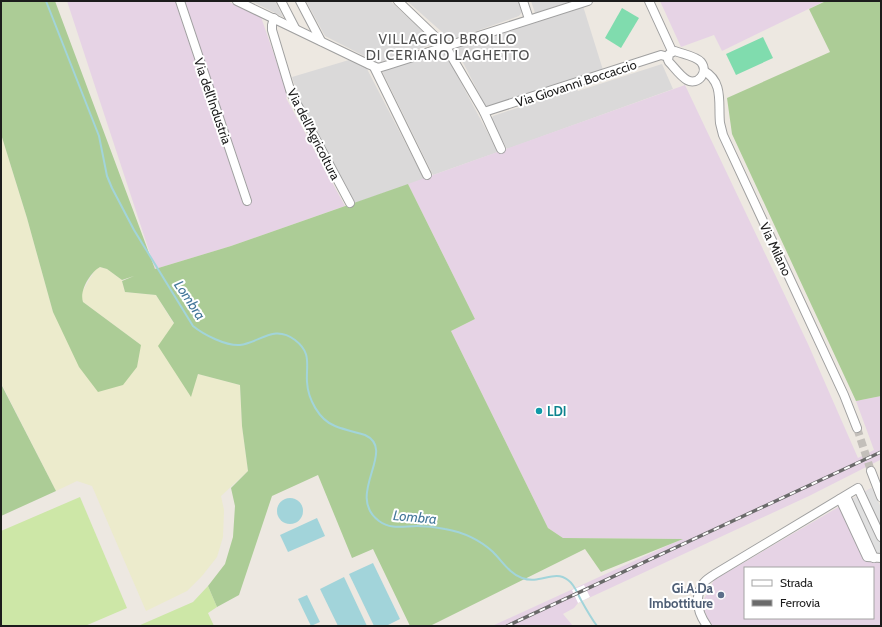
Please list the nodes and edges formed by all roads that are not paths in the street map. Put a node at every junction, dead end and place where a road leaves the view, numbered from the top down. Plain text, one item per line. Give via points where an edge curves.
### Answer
1 (180, 1) edge
2 (237, 1) edge
3 (281, 1) edge
4 (300, 1) edge
5 (398, 1) edge
6 (523, 1) edge
7 (588, 1) edge
8 (649, 1) edge
9 (274, 18) junction
10 (530, 19) junction
11 (295, 28) junction
12 (321, 41) junction
13 (446, 46) junction
14 (670, 54) junction
15 (374, 67) junction
16 (704, 71) junction
17 (484, 112) junction
18 (501, 149) dead end
19 (427, 175) dead end
20 (247, 201) dead end
21 (350, 203) dead end
22 (857, 428) tunnel mouth
23 (871, 470) tunnel mouth
24 (843, 497) junction
25 (881, 497) edge
26 (881, 537) edge
27 (878, 558) edge
28 (707, 626) edge

1 - 20 street, Via dell'Industria
2 - 9 street
3 - 11 street
4 - 12 street
5 - 13 street
6 - 10 street
7 - 10 street
8 - 14 street
9 - 11 street
9 - 21 street, Via dell'Agricoltura via 272,30 291,93
10 - 13 street
11 - 12 street
12 - 15 street
13 - 15 street via 382,67
13 - 17 street
14 - 16 street, Via Milano via 675,51 698,60
14 - 16 street via 669,62 687,80 699,79
14 - 17 street, Via Giovanni Boccaccio
15 - 19 street
16 - 22 street, Via Milano via 718,86 723,135 841,388
17 - 18 street
23 - 25 street
24 - 26 street via 858,488
24 - 27 street
24 - 28 street via 715,574 703,584 698,596 698,607

